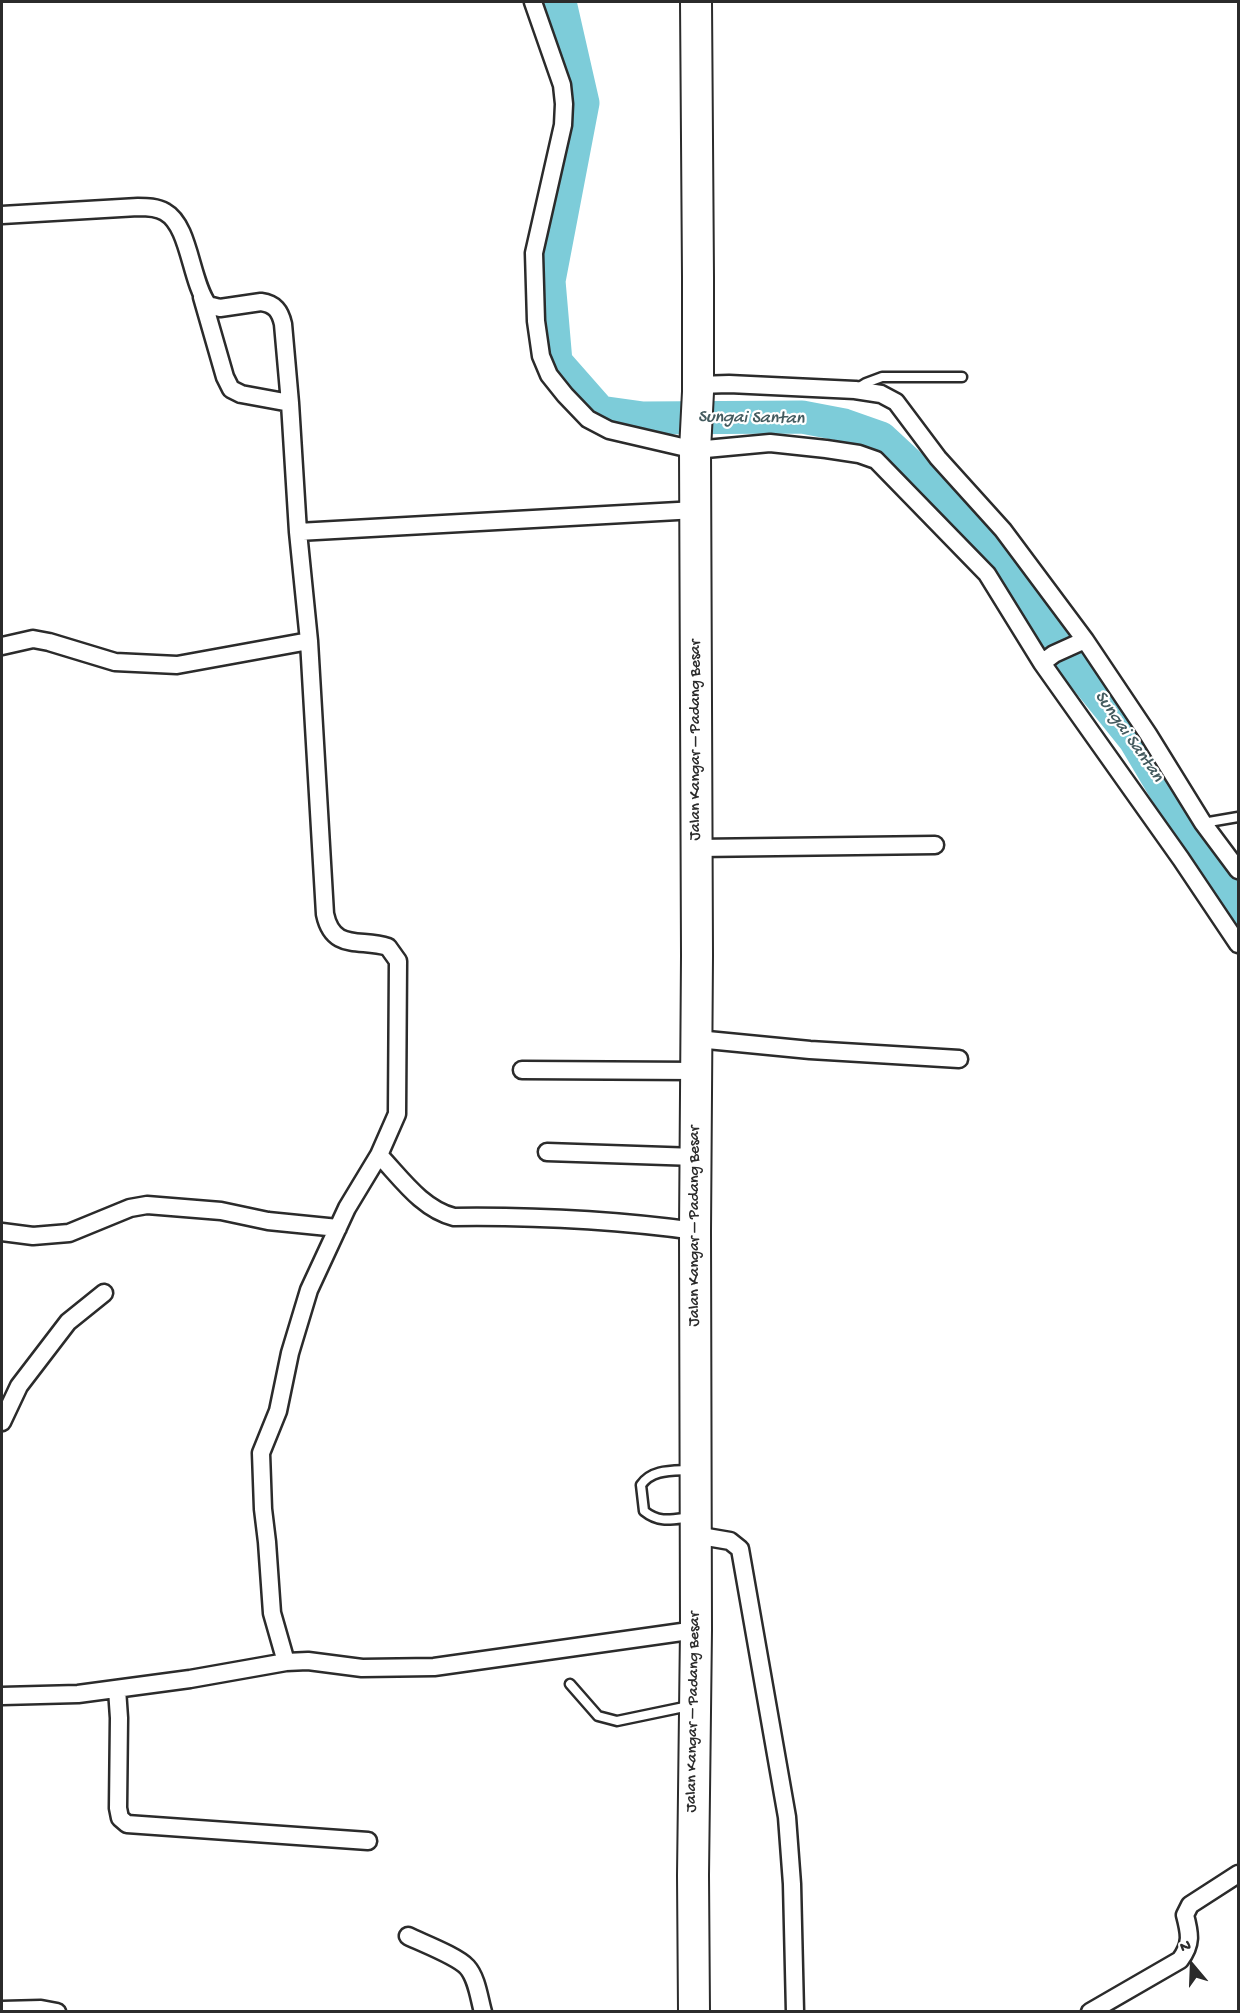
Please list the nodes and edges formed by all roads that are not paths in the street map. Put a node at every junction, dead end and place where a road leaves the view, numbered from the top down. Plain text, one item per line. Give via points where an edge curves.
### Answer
1 (533, 2) edge
2 (696, 2) edge
3 (2, 215) edge
4 (201, 296) junction
5 (963, 377) dead end
6 (698, 388) junction
7 (855, 390) junction
8 (290, 403) junction
9 (696, 445) junction
10 (696, 510) junction
11 (298, 532) junction
12 (309, 641) junction
13 (1080, 642) junction
14 (2, 646) edge
15 (1048, 659) junction
16 (1239, 817) edge
17 (1203, 823) junction
18 (935, 845) dead end
19 (697, 848) junction
20 (1239, 870) edge
21 (1239, 944) edge
22 (697, 1039) junction
23 (959, 1059) dead end
24 (522, 1070) dead end
25 (697, 1071) junction
26 (547, 1152) dead end
27 (379, 1155) junction
28 (696, 1157) junction
29 (338, 1228) junction
30 (2, 1232) edge
31 (695, 1232) junction
32 (104, 1293) dead end
33 (2, 1422) edge
34 (696, 1469) junction
35 (695, 1526) junction
36 (696, 1630) junction
37 (286, 1662) junction
38 (570, 1684) dead end
39 (117, 1689) junction
40 (2, 1696) edge
41 (695, 1705) junction
42 (368, 1841) dead end
43 (1239, 1874) edge
44 (408, 1936) dead end
45 (2, 2010) edge
46 (57, 2012) edge
47 (483, 2012) edge
48 (694, 2012) edge
49 (795, 2012) edge
50 (1090, 2012) edge

1 - 9 street via 562,85 564,104 563,125 534,253 541,356 549,375 588,419 609,430
2 - 6 highway, Jalan Kangar – Padang Besar
3 - 4 street via 160,209 179,225
4 - 8 street via 231,389
4 - 8 street via 215,307 261,302 280,313
5 - 7 lane via 882,377
6 - 7 street via 729,384
6 - 9 highway, Jalan Kangar – Padang Besar
7 - 13 street via 881,394 896,402 938,458 1003,531
8 - 11 street
9 - 10 highway, Jalan Kangar – Padang Besar
9 - 15 street via 770,443 859,454 876,460 987,574
10 - 11 street
10 - 19 highway, Jalan Kangar – Padang Besar
11 - 12 street
12 - 14 street via 166,665 115,662 33,639
12 - 27 street via 327,924 338,938 392,949 398,961 397,1114
13 - 15 street
13 - 17 street via 1148,734
15 - 21 street
16 - 17 lane
17 - 20 street
18 - 19 street
19 - 22 highway, Jalan Kangar – Padang Besar
22 - 23 street
22 - 25 highway, Jalan Kangar – Padang Besar
24 - 25 street
25 - 28 highway, Jalan Kangar – Padang Besar
26 - 28 street
27 - 29 street
27 - 31 street via 425,1203 441,1214 531,1216
28 - 31 highway, Jalan Kangar – Padang Besar
29 - 30 street via 147,1205 69,1233 33,1236
29 - 37 street via 309,1290 278,1411 261,1453 272,1613
31 - 34 highway, Jalan Kangar – Padang Besar
32 - 33 street via 68,1322 19,1386
34 - 35 highway, Jalan Kangar – Padang Besar
34 - 35 lane via 657,1472 641,1485 644,1511 662,1520
35 - 36 highway, Jalan Kangar – Padang Besar
35 - 49 street via 740,1549 787,1817
36 - 37 street via 435,1667 362,1668
36 - 41 highway, Jalan Kangar – Padang Besar
37 - 39 street
38 - 41 lane via 598,1716 618,1720
39 - 40 street
39 - 42 street via 118,1808 120,1818 127,1824
41 - 48 highway, Jalan Kangar – Padang Besar
43 - 50 street via 1190,1905 1185,1915 1188,1949 1180,1960
44 - 47 street via 467,1966
45 - 46 street

